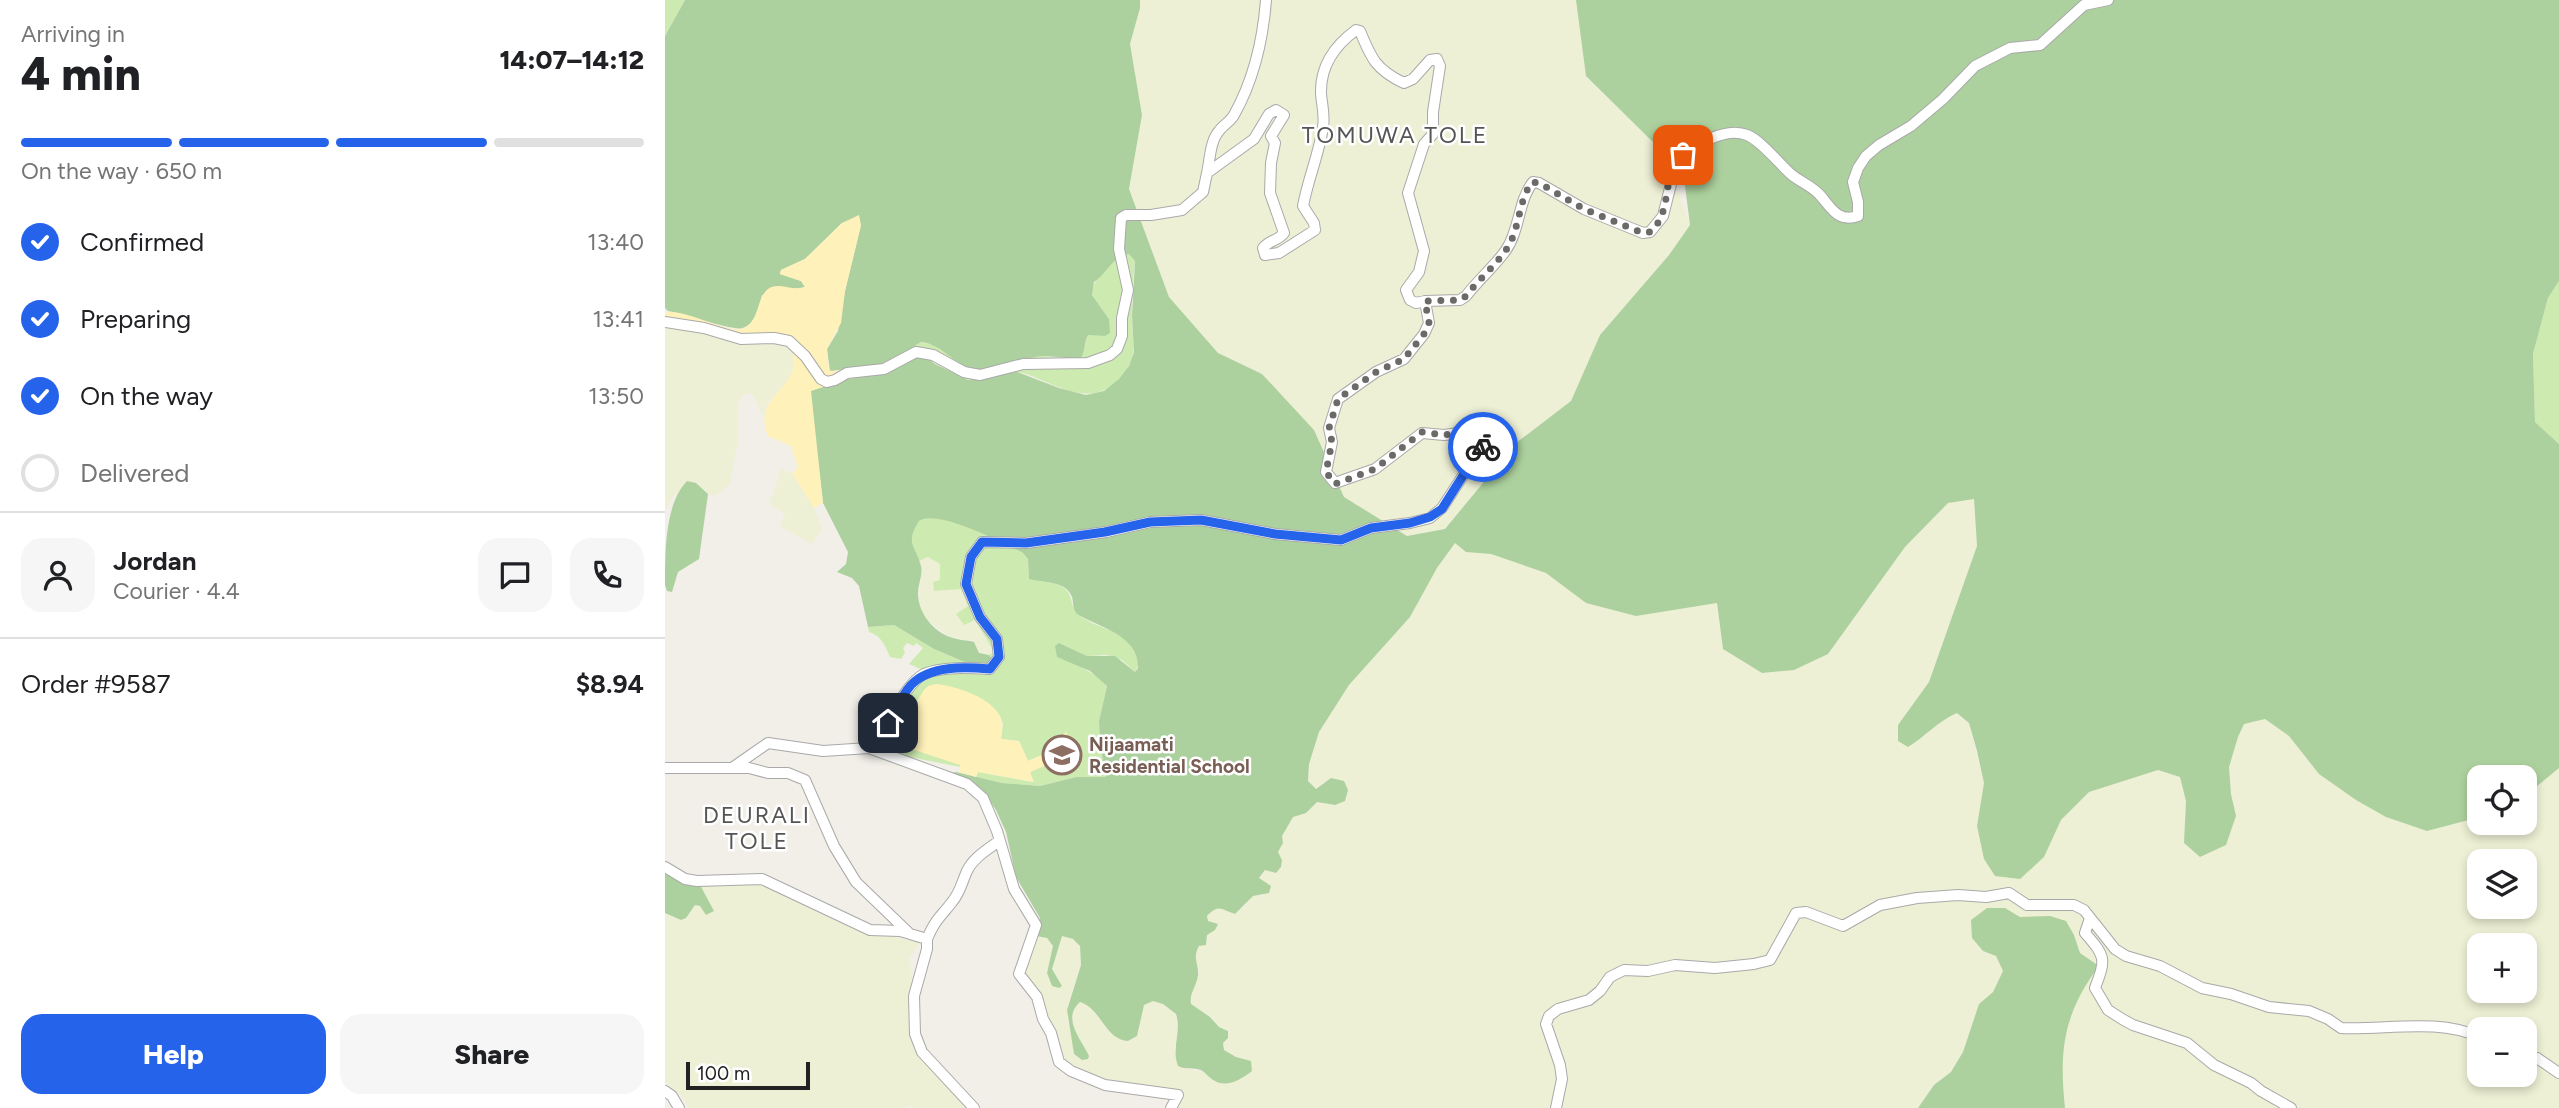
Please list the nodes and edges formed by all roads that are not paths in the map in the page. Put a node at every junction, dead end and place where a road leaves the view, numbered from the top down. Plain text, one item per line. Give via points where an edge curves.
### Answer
1 (1266, 0) edge
2 (2108, 0) edge
3 (1207, 173) junction
4 (1425, 301) junction
5 (665, 322) edge
6 (869, 748) junction
7 (665, 768) edge
8 (732, 768) junction
9 (999, 841) junction
10 (665, 867) edge
11 (2090, 918) junction
12 (909, 934) junction
13 (927, 939) junction
14 (2467, 1031) edge
15 (2537, 1058) edge
16 (2559, 1073) edge
17 (665, 1091) edge
18 (679, 1108) edge
19 (974, 1108) edge
20 (1171, 1108) edge
21 (1556, 1108) edge
22 (2291, 1108) edge

1 - 3 street via 1245,93 1232,119 1218,131
2 - 4 street via 2084,5 2040,45 2010,48 1975,65 1943,99 1866,156 1853,182 1858,216 1836,215 1820,195 1752,138 1723,135 1677,160 1663,216 1650,232 1584,209 1532,182 1507,249 1466,296
3 - 4 street via 1254,139 1269,114 1276,110 1284,115 1271,136 1275,143 1270,193 1284,233 1263,248 1265,255 1279,253 1315,230 1303,206 1324,123 1321,79 1340,42 1360,31 1381,71 1404,83 1437,59 1440,72 1433,134 1424,144 1408,193 1424,251 1419,272 1406,290 1416,303
3 - 5 street via 1203,192 1182,210 1121,218 1119,250 1128,290 1122,336 1115,352 1096,361 1023,364 980,376 916,352 884,369 847,373 827,382 789,341 741,339
4 - 6 street via 1429,323 1404,359 1338,399 1329,428 1332,442 1326,472 1335,484 1375,469 1422,432 1444,435 1480,430 1484,444 1478,459 1442,509 1430,517 1371,528 1341,540 1201,520 1150,522 1026,543 982,542 971,557 966,584 980,617 997,639 999,657 990,669 966,667 925,674 910,686
6 - 8 street via 823,751 768,743
6 - 9 street via 967,784 983,798
7 - 8 street
8 - 12 street via 788,773 805,780 834,846 856,882
9 - 13 street via 967,870 960,890 935,919
9 - 20 street via 1014,889 1036,925 1019,974 1037,997 1059,1062 1105,1085 1178,1095
10 - 12 street via 697,881 762,879 870,930
11 - 14 street via 2126,956 2160,966 2202,988 2270,1007 2309,1011 2341,1028 2441,1027
11 - 21 street via 2074,905 2027,905 2009,893 1917,898 1880,905 1843,926 1806,912 1796,913 1770,960 1754,964 1624,970 1610,977 1589,1000 1549,1016 1546,1024 1562,1079
11 - 22 street via 2085,933 2099,949 2104,965 2095,988 2108,1010 2133,1025 2187,1042 2214,1065
12 - 13 street
13 - 19 street via 914,996 915,1034 922,1052
15 - 16 street
17 - 18 street

